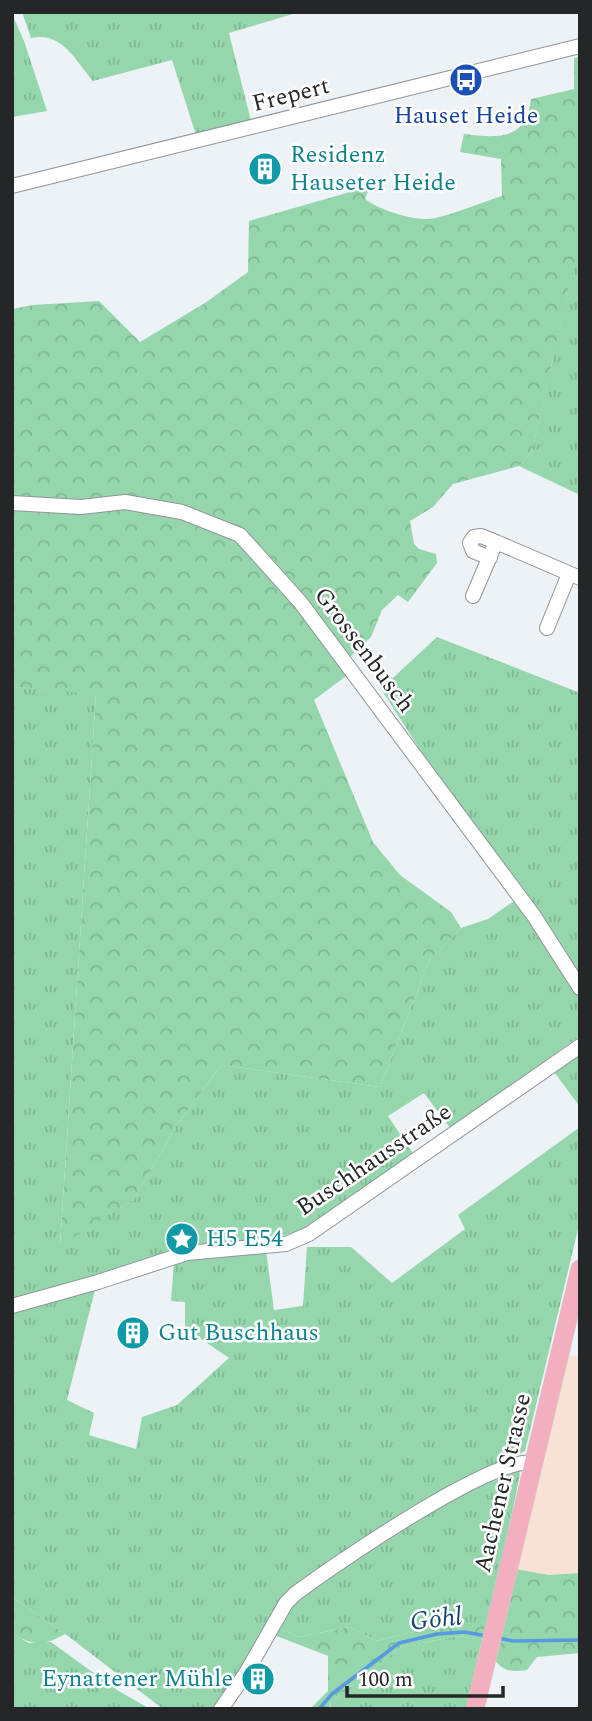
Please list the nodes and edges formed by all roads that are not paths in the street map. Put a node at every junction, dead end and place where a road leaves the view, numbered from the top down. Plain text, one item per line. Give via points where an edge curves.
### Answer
1 (580, 46) edge
2 (12, 186) edge
3 (12, 503) edge
4 (496, 542) junction
5 (489, 558) junction
6 (575, 576) edge
7 (473, 596) dead end
8 (547, 628) dead end
9 (580, 988) edge
10 (580, 1046) edge
11 (580, 1269) edge
12 (12, 1306) edge
13 (533, 1463) junction
14 (221, 1709) edge
15 (475, 1709) edge

1 - 2 street, Frepert
3 - 9 street, Grossenbusch via 81,507 125,502 182,512 240,535 301,603 534,916
4 - 5 street
4 - 5 street via 481,536 470,543 472,551
4 - 6 street
5 - 7 street
6 - 8 street
10 - 12 street, Buschhausstraße via 309,1234 286,1244 187,1253
11 - 13 main road, Aachener Strasse
13 - 14 street via 514,1463 432,1504 295,1594
13 - 15 main road, Aachener Strasse

